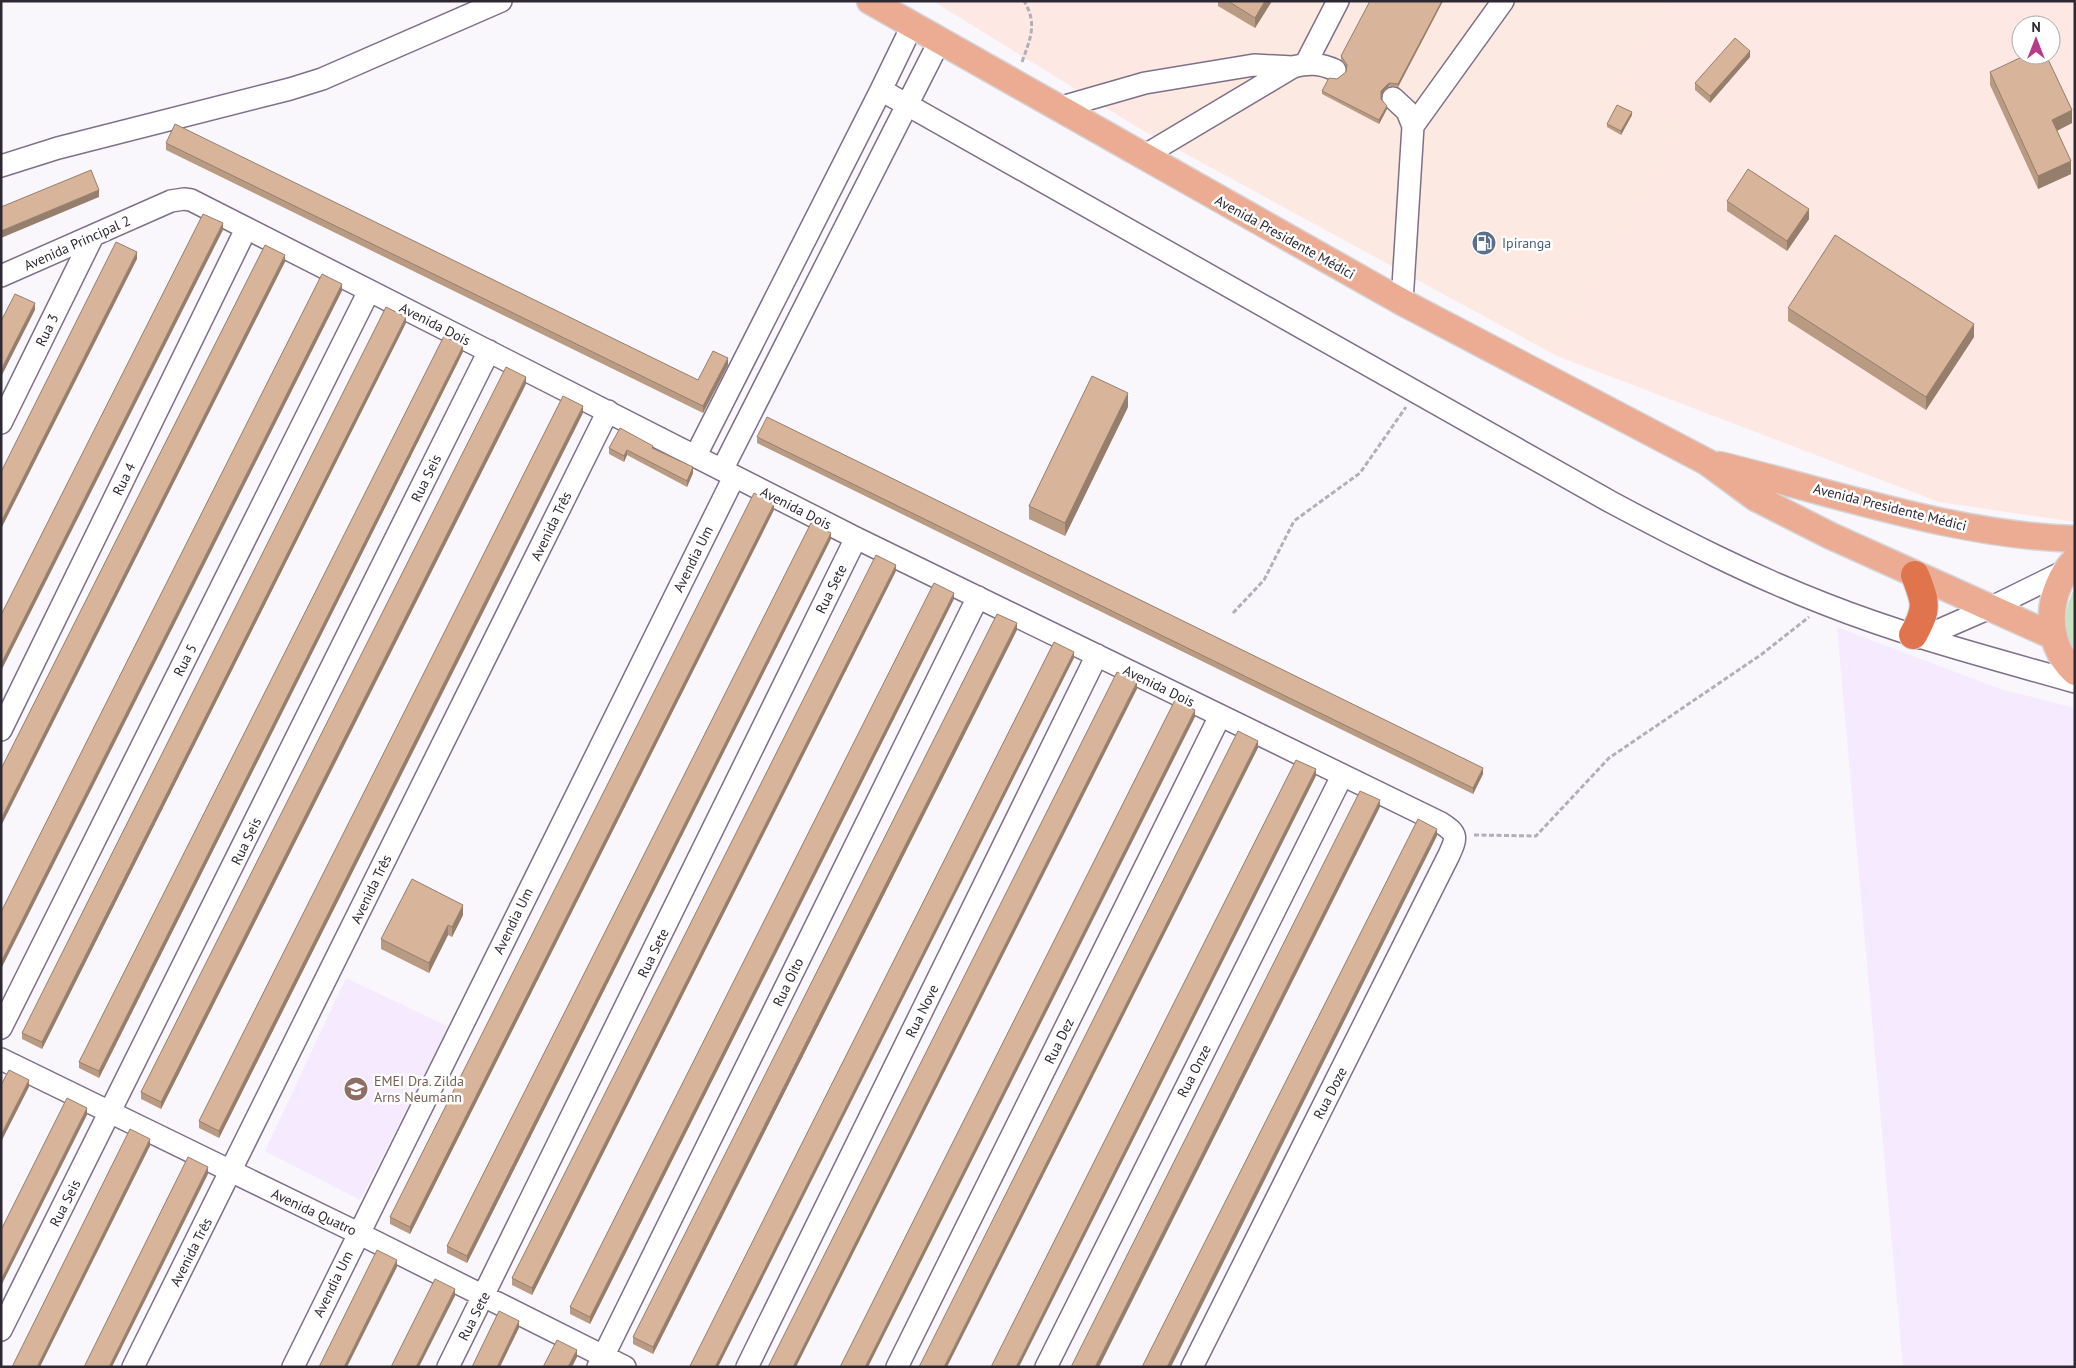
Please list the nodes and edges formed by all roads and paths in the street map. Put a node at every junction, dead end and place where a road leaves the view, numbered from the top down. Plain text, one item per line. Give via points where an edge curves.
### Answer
1 (501, 1) edge
2 (870, 1) edge
3 (1024, 1) edge
4 (1338, 1) edge
5 (1503, 1) edge
6 (912, 26) junction
7 (940, 42) junction
8 (1299, 65) junction
9 (1335, 70) dead end
10 (1014, 84) junction
11 (881, 90) junction
12 (1393, 98) dead end
13 (907, 106) junction
14 (1058, 108) junction
15 (1413, 126) junction
16 (1142, 157) junction
17 (1, 166) edge
18 (153, 209) joint
19 (246, 229) junction
20 (93, 236) junction
21 (1, 276) edge
22 (369, 291) junction
23 (1402, 302) junction
24 (489, 351) junction
25 (1416, 393) junction
26 (608, 411) junction
27 (1, 423) edge
28 (696, 457) junction
29 (1707, 462) junction
30 (728, 473) junction
31 (856, 538) junction
32 (2075, 539) edge
33 (2070, 565) edge
34 (1915, 575) junction
35 (978, 597) junction
36 (1825, 604) junction
37 (1992, 607) junction
38 (1233, 613) dead end
39 (1917, 636) junction
40 (2053, 636) junction
41 (1097, 655) junction
42 (2075, 672) edge
43 (2075, 682) edge
44 (1220, 716) junction
45 (1, 730) edge
46 (1342, 776) junction
47 (1448, 829) junction
48 (1, 1028) edge
49 (1, 1059) edge
50 (111, 1113) junction
51 (231, 1172) junction
52 (358, 1233) junction
53 (484, 1296) junction
54 (1, 1330) edge
55 (601, 1361) edge
56 (133, 1367) edge
57 (293, 1367) edge
58 (448, 1367) edge
59 (625, 1367) edge
60 (747, 1367) edge
61 (897, 1367) edge
62 (1046, 1367) edge
63 (1192, 1367) edge

1 - 17 street via 298,87 58,148
2 - 6 main road, Avenida Presidente Médici
3 - 10 path via 1032,14 1032,36
4 - 8 street
5 - 15 street
6 - 7 main road, Avenida Presidente Médici
6 - 11 street
7 - 10 main road, Avenida Presidente Médici
7 - 13 street, Avendia Um
8 - 9 street via 1320,64
8 - 14 street via 1254,65 1145,83
8 - 16 street
10 - 14 main road, Avenida Presidente Médici
11 - 13 street
11 - 28 street
12 - 15 street via 1407,111
13 - 25 street
13 - 30 street, Avendia Um
14 - 16 main road, Avenida Presidente Médici
15 - 23 street
16 - 23 main road, Avenida Presidente Médici
18 - 19 street, Avenida Dois via 179,200 190,200
18 - 20 street, Avenida Principal 2
19 - 22 street, Avenida Dois
19 - 45 street, Rua 4
20 - 21 street, Avenida Principal 2
20 - 27 street, Rua 3
22 - 24 street, Avenida Dois
22 - 48 street, Rua 5
23 - 29 main road, Avenida Presidente Médici
24 - 26 street, Avenida Dois
24 - 50 street, Rua Seis
25 - 36 street via 1686,542
25 - 38 path via 1360,473 1294,521 1264,580
26 - 28 street, Avenida Dois
26 - 51 street, Avenida Três
28 - 30 street, Avenida Dois
29 - 32 main road, Avenida Presidente Médici via 1953,524 1998,533
29 - 34 main road, Avenida Presidente Médici via 1756,498
30 - 31 street, Avenida Dois
30 - 52 street, Avendia Um
31 - 35 street, Avenida Dois
31 - 53 street, Rua Sete
33 - 37 street
33 - 40 main road via 2052,602
34 - 37 main road, Avenida Presidente Médici
34 - 39 highway via 1924,604 1924,616
35 - 41 street, Avenida Dois
35 - 55 street, Rua Oito
36 - 39 street
36 - 47 path via 1762,654 1609,758 1536,836
37 - 39 street
37 - 40 main road, Avenida Presidente Médici
39 - 43 street
40 - 42 main road via 2060,654
41 - 44 street, Avenida Dois
41 - 60 street, Rua Nove
44 - 46 street, Avenida Dois
44 - 61 street, Rua Dez
46 - 47 street, Avenida Dois
46 - 62 street, Rua Onze
47 - 63 street, Rua Doze via 1455,842 1449,855
49 - 50 street, Avenida Quatro
50 - 51 street, Avenida Quatro
50 - 54 street, Rua Seis
51 - 52 street, Avenida Quatro
51 - 56 street, Avenida Três
52 - 53 street, Avenida Quatro
52 - 57 street, Avendia Um
53 - 55 street, Avenida Quatro
53 - 58 street, Rua Sete
55 - 59 street, Avenida Quatro

